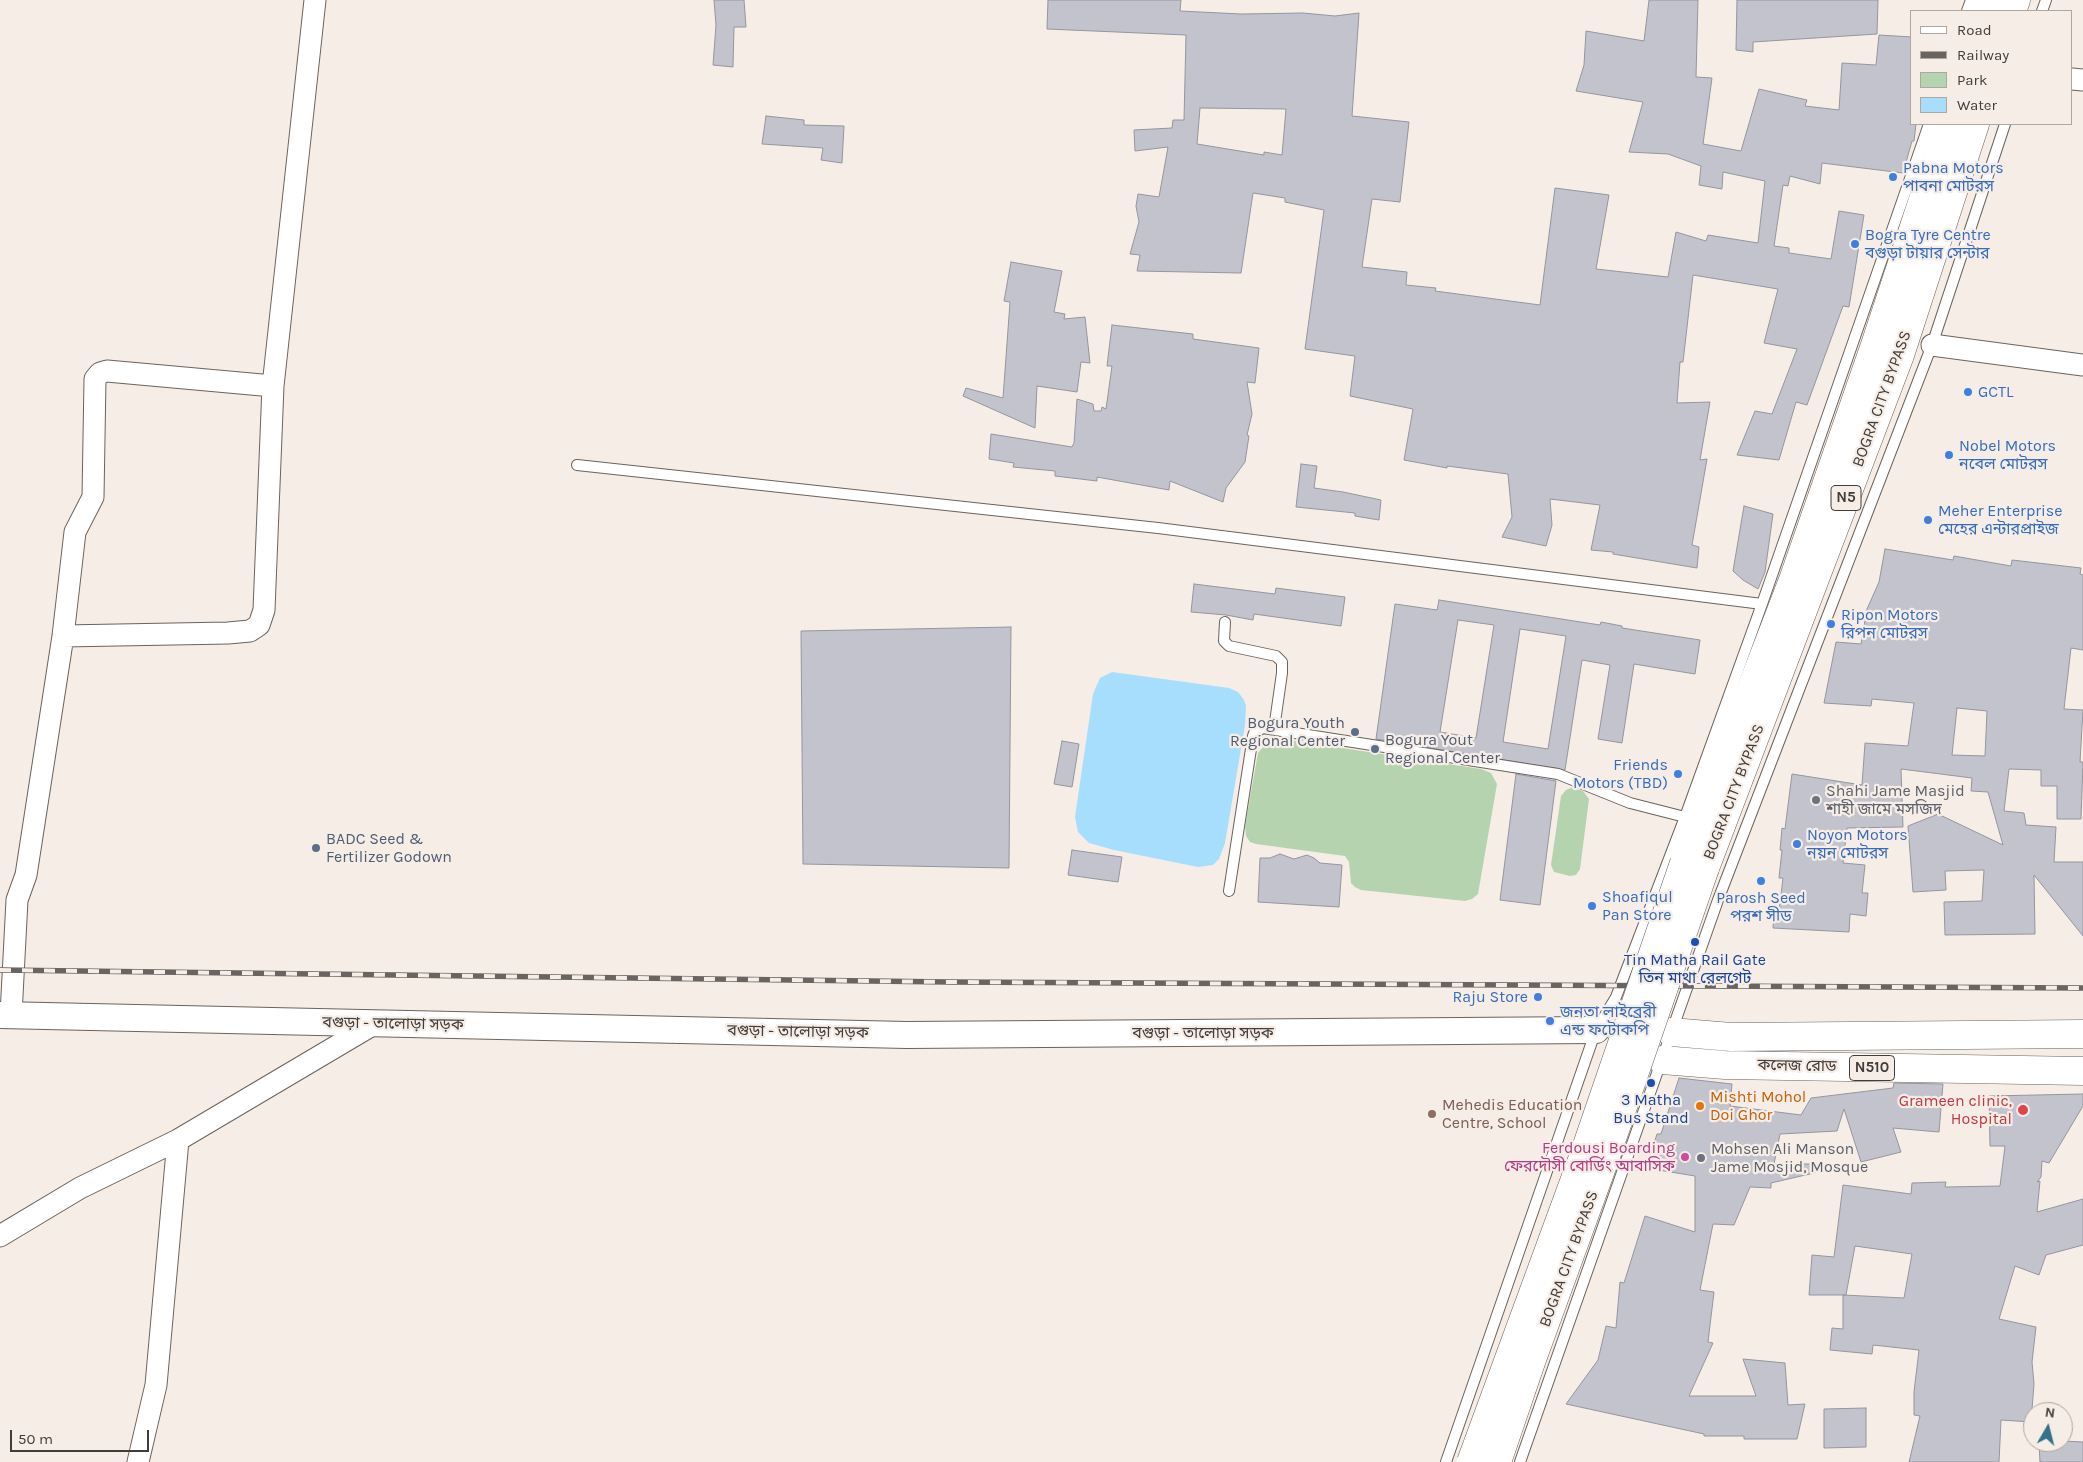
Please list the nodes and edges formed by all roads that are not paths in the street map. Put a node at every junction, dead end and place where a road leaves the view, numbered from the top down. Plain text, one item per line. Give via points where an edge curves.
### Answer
1 (315, 0) edge
2 (1928, 125) edge
3 (1948, 125) edge
4 (1975, 125) edge
5 (2005, 125) edge
6 (1932, 346) junction
7 (2083, 366) edge
8 (273, 386) junction
9 (577, 465) dead end
10 (1762, 604) junction
11 (1225, 622) dead end
12 (63, 636) junction
13 (1274, 730) junction
14 (1685, 817) junction
15 (1229, 891) dead end
16 (9, 899) edge
17 (6, 1015) edge
18 (374, 1024) junction
19 (1605, 1032) junction
20 (2083, 1034) edge
21 (1667, 1046) junction
22 (2083, 1071) edge
23 (178, 1140) junction
24 (0, 1236) edge
25 (138, 1462) edge
26 (1446, 1462) edge
27 (1471, 1462) edge
28 (1498, 1462) edge
29 (1520, 1462) edge

1 - 8 street
2 - 10 lane
3 - 27 highway, BOGRA CITY BYPASS / N5, bridge via 1793,580 1684,863 1582,1160
4 - 28 highway, BOGRA CITY BYPASS / N5, bridge via 1900,356 1705,868
5 - 6 lane
6 - 7 street
6 - 21 lane via 1718,900
8 - 12 street via 264,610 259,626 250,631 228,633
8 - 12 street via 107,371 100,373 95,379 93,497 75,532
9 - 10 lane via 1158,528
10 - 14 lane
11 - 13 lane via 1224,641 1229,646 1276,656 1282,662
12 - 16 street via 26,875
13 - 14 lane via 1558,774 1630,803
13 - 15 lane via 1263,728 1254,734
14 - 19 lane
16 - 17 street
17 - 18 street, বগুড়া - তালোড়া সড়ক
18 - 19 street, বগুড়া - তালোড়া সড়ক via 907,1034
18 - 23 street
19 - 21 lane
19 - 26 lane
20 - 21 highway, কলেজ রোড / N510 via 1731,1037
21 - 22 highway, কলেজ রোড / N510 via 1735,1066
21 - 29 lane
23 - 24 street via 80,1188
23 - 25 street via 156,1385

